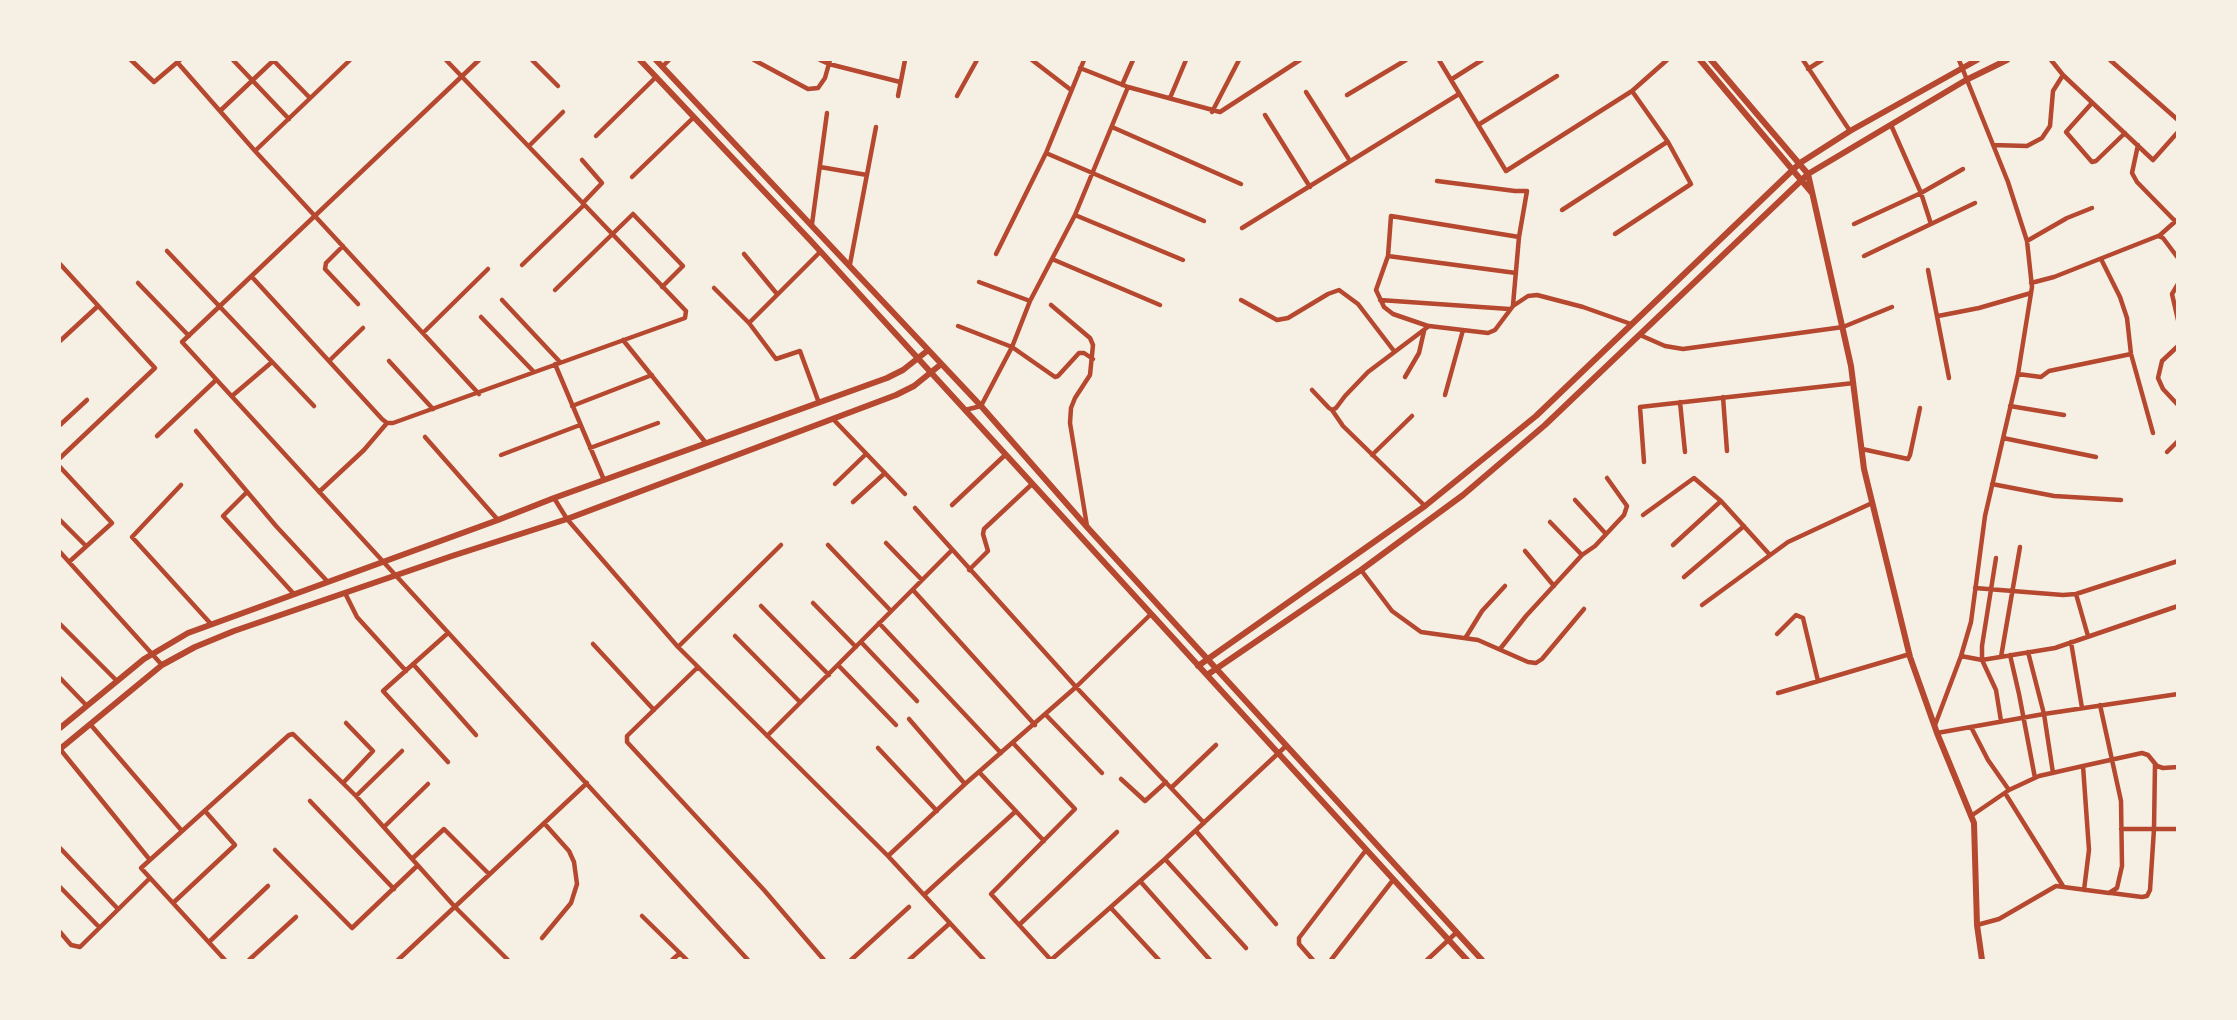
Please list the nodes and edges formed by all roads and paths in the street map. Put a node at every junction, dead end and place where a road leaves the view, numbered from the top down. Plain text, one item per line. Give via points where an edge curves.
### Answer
1 (131, 60) edge
2 (233, 60) edge
3 (274, 60) edge
4 (350, 60) edge
5 (446, 60) edge
6 (479, 60) edge
7 (531, 60) edge
8 (640, 60) edge
9 (656, 60) edge
10 (669, 60) edge
11 (754, 60) edge
12 (820, 60) edge
13 (905, 60) edge
14 (978, 60) edge
15 (1032, 60) edge
16 (1084, 60) edge
17 (1133, 60) edge
18 (1186, 60) edge
19 (1239, 60) edge
20 (1300, 60) edge
21 (1406, 60) edge
22 (1439, 60) edge
23 (1482, 60) edge
24 (1667, 60) edge
25 (1700, 60) edge
26 (1711, 60) edge
27 (1802, 60) edge
28 (1822, 60) edge
29 (1975, 60) edge
30 (2007, 60) edge
31 (2051, 60) edge
32 (2110, 60) edge
33 (179, 61) edge
34 (829, 62) edge
35 (1960, 63) edge
36 (662, 66) junction
37 (1080, 68) junction
38 (1808, 69) junction
39 (2063, 75) junction
40 (461, 76) junction
41 (1557, 76) dead end
42 (656, 77) junction
43 (1452, 79) junction
44 (253, 80) junction
45 (1966, 80) junction
46 (901, 82) junction
47 (1122, 85) junction
48 (558, 86) dead end
49 (1128, 87) junction
50 (1071, 90) junction
51 (1632, 91) junction
52 (1306, 92) dead end
53 (1459, 94) junction
54 (1347, 95) dead end
55 (898, 96) dead end
56 (957, 96) dead end
57 (310, 98) junction
58 (1170, 98) junction
59 (2092, 103) junction
60 (220, 111) junction
61 (1212, 112) junction
62 (563, 113) dead end
63 (827, 113) dead end
64 (1265, 115) dead end
65 (694, 117) junction
66 (289, 118) junction
67 (2178, 120) edge
68 (1478, 125) junction
69 (1891, 125) junction
70 (876, 127) dead end
71 (1112, 127) junction
72 (1850, 131) junction
73 (2178, 132) edge
74 (2125, 133) junction
75 (596, 136) dead end
76 (1668, 142) junction
77 (1993, 145) junction
78 (2137, 145) junction
79 (528, 147) junction
80 (255, 151) junction
81 (1046, 153) junction
82 (582, 160) dead end
83 (1350, 161) junction
84 (1800, 163) junction
85 (820, 167) junction
86 (1963, 169) dead end
87 (1793, 170) junction
88 (1093, 172) junction
89 (1808, 174) junction
90 (867, 175) junction
91 (632, 177) dead end
92 (1802, 180) junction
93 (1437, 181) dead end
94 (1241, 184) dead end
95 (1310, 187) junction
96 (1921, 192) junction
97 (1813, 194) junction
98 (1975, 202) dead end
99 (583, 204) junction
100 (2092, 208) dead end
101 (1562, 209) dead end
102 (1075, 215) junction
103 (315, 216) junction
104 (2176, 220) edge
105 (1204, 221) dead end
106 (812, 224) junction
107 (1854, 224) dead end
108 (1931, 224) junction
109 (1242, 228) dead end
110 (611, 234) junction
111 (1615, 234) dead end
112 (2158, 236) junction
113 (1519, 237) junction
114 (2027, 241) junction
115 (343, 246) junction
116 (167, 251) dead end
117 (820, 252) junction
118 (744, 254) dead end
119 (996, 254) dead end
120 (1388, 256) junction
121 (1864, 256) dead end
122 (2178, 258) edge
123 (1052, 259) junction
124 (2101, 259) junction
125 (1183, 260) dead end
126 (60, 264) edge
127 (850, 264) junction
128 (522, 265) dead end
129 (488, 269) dead end
130 (1928, 270) dead end
131 (1516, 273) junction
132 (251, 277) junction
133 (979, 282) dead end
134 (2031, 282) junction
135 (138, 283) dead end
136 (2178, 284) edge
137 (663, 287) junction
138 (714, 288) dead end
139 (555, 290) dead end
140 (2031, 293) junction
141 (777, 294) junction
142 (502, 300) dead end
143 (1241, 300) dead end
144 (1380, 300) junction
145 (1030, 302) junction
146 (358, 304) dead end
147 (219, 305) junction
148 (1051, 305) dead end
149 (1160, 305) dead end
150 (98, 306) junction
151 (1511, 307) junction
152 (1892, 307) dead end
153 (1938, 316) junction
154 (481, 317) dead end
155 (2178, 320) edge
156 (749, 323) junction
157 (1632, 324) junction
158 (958, 326) dead end
159 (1843, 327) junction
160 (363, 328) dead end
161 (1427, 328) junction
162 (1463, 330) junction
163 (424, 333) junction
164 (1640, 335) junction
165 (189, 336) junction
166 (623, 340) junction
167 (60, 341) edge
168 (1012, 347) junction
169 (2177, 348) edge
170 (927, 351) junction
171 (1394, 351) junction
172 (2131, 354) junction
173 (917, 360) junction
174 (1093, 360) junction
175 (329, 361) junction
176 (389, 361) dead end
177 (272, 362) junction
178 (558, 363) junction
179 (940, 365) junction
180 (534, 372) junction
181 (930, 374) junction
182 (2018, 374) junction
183 (652, 375) junction
184 (1405, 377) dead end
185 (1949, 378) dead end
186 (216, 380) junction
187 (1854, 383) junction
188 (1312, 390) dead end
189 (479, 394) junction
190 (232, 396) junction
191 (1445, 396) dead end
192 (1723, 397) junction
193 (87, 400) dead end
194 (1680, 402) junction
195 (819, 403) junction
196 (2178, 405) edge
197 (314, 406) dead end
198 (981, 406) junction
199 (2010, 406) junction
200 (572, 407) junction
201 (1920, 408) dead end
202 (434, 409) junction
203 (1332, 410) junction
204 (964, 411) junction
205 (2064, 415) dead end
206 (1412, 416) dead end
207 (832, 419) junction
208 (387, 423) junction
209 (658, 423) dead end
210 (60, 425) edge
211 (580, 425) junction
212 (196, 431) dead end
213 (2153, 433) dead end
214 (157, 436) dead end
215 (425, 437) dead end
216 (2003, 438) junction
217 (2178, 441) edge
218 (707, 444) junction
219 (590, 448) junction
220 (1862, 449) junction
221 (1727, 451) dead end
222 (1685, 452) dead end
223 (2167, 452) dead end
224 (866, 454) junction
225 (500, 455) dead end
226 (1372, 455) junction
227 (1004, 456) junction
228 (2096, 457) dead end
229 (60, 458) edge
230 (1644, 461) dead end
231 (60, 467) edge
232 (884, 473) junction
233 (1607, 478) dead end
234 (604, 481) junction
235 (835, 484) dead end
236 (1992, 484) junction
237 (181, 485) dead end
238 (1031, 485) junction
239 (247, 492) junction
240 (320, 492) junction
241 (905, 494) dead end
242 (554, 498) junction
243 (1575, 500) dead end
244 (2121, 500) dead end
245 (1721, 501) junction
246 (853, 502) dead end
247 (1872, 503) junction
248 (952, 505) dead end
249 (1425, 506) junction
250 (915, 508) dead end
251 (1643, 515) dead end
252 (567, 519) junction
253 (60, 520) edge
254 (498, 520) junction
255 (1550, 522) dead end
256 (1744, 526) junction
257 (1087, 527) junction
258 (1606, 534) junction
259 (886, 543) dead end
260 (781, 545) dead end
261 (828, 545) dead end
262 (1673, 545) dead end
263 (86, 546) junction
264 (2020, 547) dead end
265 (951, 551) junction
266 (1525, 551) dead end
267 (60, 552) edge
268 (1582, 555) junction
269 (1770, 555) junction
270 (1996, 558) dead end
271 (2178, 561) edge
272 (69, 562) junction
273 (384, 562) junction
274 (969, 570) junction
275 (1361, 570) junction
276 (395, 576) junction
277 (1684, 577) dead end
278 (327, 581) junction
279 (922, 581) junction
280 (1505, 586) dead end
281 (1554, 586) junction
282 (1975, 588) junction
283 (1990, 589) junction
284 (913, 590) junction
285 (2012, 591) junction
286 (293, 593) junction
287 (345, 593) junction
288 (2076, 594) junction
289 (813, 603) dead end
290 (761, 606) dead end
291 (1702, 606) dead end
292 (2178, 606) edge
293 (1584, 609) dead end
294 (891, 611) junction
295 (1151, 614) junction
296 (879, 623) junction
297 (60, 624) edge
298 (211, 624) junction
299 (448, 633) junction
300 (1777, 634) dead end
301 (735, 636) dead end
302 (2088, 636) junction
303 (1466, 637) junction
304 (861, 642) junction
305 (2071, 642) junction
306 (593, 644) dead end
307 (678, 647) junction
308 (856, 647) junction
309 (1500, 649) junction
310 (2028, 652) junction
311 (151, 654) junction
312 (1910, 654) junction
313 (2010, 655) junction
314 (1961, 656) junction
315 (2001, 657) junction
316 (1208, 659) junction
317 (1982, 660) junction
318 (413, 664) junction
319 (162, 665) junction
320 (838, 665) junction
321 (1198, 666) junction
322 (698, 667) junction
323 (1217, 668) junction
324 (406, 671) junction
325 (829, 675) junction
326 (1207, 675) junction
327 (60, 678) edge
328 (117, 681) junction
329 (1818, 681) junction
330 (1076, 687) junction
331 (1778, 692) dead end
332 (2178, 694) edge
333 (917, 701) dead end
334 (800, 702) junction
335 (2099, 705) junction
336 (87, 706) junction
337 (2082, 708) junction
338 (654, 710) junction
339 (2044, 714) junction
340 (1046, 715) junction
341 (2023, 718) junction
342 (909, 719) dead end
343 (2001, 721) junction
344 (346, 723) dead end
345 (90, 724) junction
346 (1035, 724) junction
347 (896, 725) dead end
348 (1971, 727) junction
349 (60, 728) edge
350 (1936, 729) junction
351 (476, 735) dead end
352 (767, 736) junction
353 (1013, 743) junction
354 (1216, 745) dead end
355 (1287, 745) junction
356 (878, 748) dead end
357 (60, 749) edge
358 (402, 751) dead end
359 (1001, 753) junction
360 (1278, 753) junction
361 (2111, 760) junction
362 (448, 762) dead end
363 (2155, 763) junction
364 (2083, 766) junction
365 (2178, 767) edge
366 (980, 773) junction
367 (1102, 773) dead end
368 (2053, 773) junction
369 (2035, 778) junction
370 (1121, 779) dead end
371 (1166, 782) junction
372 (343, 783) junction
373 (587, 783) junction
374 (428, 784) dead end
375 (965, 784) junction
376 (1171, 788) junction
377 (2007, 792) junction
378 (356, 796) junction
379 (310, 801) dead end
380 (205, 811) junction
381 (937, 811) junction
382 (1016, 811) junction
383 (1971, 816) junction
384 (544, 823) junction
385 (1204, 823) junction
386 (384, 827) junction
387 (2154, 829) junction
388 (2178, 829) edge
389 (2121, 830) junction
390 (182, 831) junction
391 (1196, 831) junction
392 (1117, 832) dead end
393 (1044, 841) junction
394 (60, 848) edge
395 (275, 850) dead end
396 (1366, 850) junction
397 (888, 856) junction
398 (413, 858) junction
399 (1166, 859) junction
400 (150, 860) junction
401 (417, 866) junction
402 (489, 874) junction
403 (150, 878) junction
404 (1393, 880) junction
405 (1140, 881) junction
406 (268, 886) dead end
407 (60, 887) edge
408 (2063, 887) junction
409 (394, 889) junction
410 (2084, 890) junction
411 (2109, 893) junction
412 (924, 895) junction
413 (173, 903) junction
414 (455, 907) junction
415 (909, 907) dead end
416 (1111, 908) junction
417 (118, 909) junction
418 (642, 916) dead end
419 (296, 917) dead end
420 (950, 923) junction
421 (1276, 924) dead end
422 (1018, 925) junction
423 (1977, 925) junction
424 (99, 928) junction
425 (60, 932) edge
426 (1457, 932) junction
427 (542, 938) dead end
428 (1448, 940) junction
429 (209, 942) junction
430 (1247, 948) dead end
431 (680, 953) junction
432 (746, 960) edge
433 (225, 961) edge
434 (249, 961) edge
435 (398, 961) edge
436 (508, 961) edge
437 (672, 961) edge
438 (687, 961) edge
439 (824, 961) edge
440 (851, 961) edge
441 (909, 961) edge
442 (984, 961) edge
443 (1159, 961) edge
444 (1210, 961) edge
445 (1313, 961) edge
446 (1331, 961) edge
447 (1427, 961) edge
448 (1466, 961) edge
449 (1482, 961) edge
450 (1982, 961) edge

1 - 33 street via 154,82
2 - 44 street
3 - 44 street
3 - 57 street
4 - 57 street
5 - 40 street
6 - 40 street
7 - 48 street
8 - 42 street
9 - 36 street
10 - 36 street
11 - 34 street via 808,89 818,88
12 - 34 street
13 - 46 street
14 - 56 street
15 - 50 street
16 - 37 street
17 - 47 street
18 - 58 street
19 - 61 street
20 - 61 street via 1220,112
21 - 54 street
22 - 43 street
23 - 43 street
24 - 51 street
25 - 87 street
26 - 84 street
27 - 38 street
28 - 38 street
29 - 35 street
30 - 45 street
31 - 39 street
32 - 67 street
33 - 60 street
34 - 46 street
35 - 45 street
35 - 72 street
36 - 106 street
37 - 47 street
37 - 50 street
38 - 72 street
39 - 59 street
39 - 77 street via 2053,91 2050,126 2042,138 2027,146
40 - 79 street
40 - 103 street
41 - 68 street
42 - 65 street
42 - 75 street
43 - 53 street
44 - 60 street
44 - 66 street
45 - 69 street
45 - 77 street
46 - 55 street
47 - 49 street
49 - 58 street
49 - 71 street
50 - 81 street
51 - 68 street via 1506,171
51 - 76 street
52 - 83 street
53 - 68 street
53 - 83 street
57 - 66 street
58 - 61 street
59 - 74 street
59 - 74 street via 2066,132 2092,162
60 - 80 street
62 - 79 street
63 - 85 street
64 - 95 street
65 - 91 street
65 - 117 street
66 - 80 street
69 - 89 street
69 - 96 street
70 - 90 street
71 - 88 street
71 - 94 street
72 - 84 street
73 - 78 street via 2153,160
74 - 78 street
76 - 101 street
76 - 111 street via 1691,184
77 - 114 street
78 - 104 street via 2133,173 2137,182
79 - 99 street
80 - 103 street
81 - 88 street
81 - 119 street
82 - 99 street via 602,183
83 - 95 street
84 - 87 street
84 - 89 street
85 - 90 street
85 - 106 street
86 - 96 street
87 - 92 street
87 - 157 street
88 - 102 street
88 - 105 street
89 - 92 street
89 - 97 street
90 - 127 street
92 - 97 street
92 - 164 street
93 - 113 street via 1527,191
95 - 109 street
96 - 107 street
96 - 108 street
97 - 159 street
98 - 108 street
99 - 110 street
99 - 128 street
100 - 114 street
102 - 123 street
102 - 125 street
103 - 115 street
103 - 132 street
104 - 112 street
106 - 127 street
108 - 121 street
110 - 137 street
110 - 137 street via 633,214 644,224 683,266
110 - 139 street
112 - 122 street
112 - 124 street
113 - 120 street via 1391,216
113 - 131 street
114 - 134 street
115 - 146 street via 325,270
115 - 163 street
116 - 147 street
117 - 141 street
117 - 173 street
118 - 141 street
120 - 131 street
120 - 144 street via 1376,290
123 - 145 street
123 - 149 street
124 - 134 street
124 - 172 street via 2127,317
126 - 150 street
127 - 170 street
129 - 163 street
130 - 153 street
131 - 151 street
132 - 147 street
132 - 175 street
133 - 145 street
134 - 140 street
135 - 165 street
136 - 155 street via 2172,294
137 - 166 street via 687,315
138 - 156 street
140 - 153 street
140 - 182 street
141 - 156 street
142 - 178 street
143 - 171 street via 1277,320 1339,290 1359,304
144 - 151 street
144 - 161 street via 1394,314
145 - 168 street
147 - 165 street
147 - 177 street
148 - 174 street via 1090,338
150 - 167 street
150 - 229 street via 155,369
151 - 157 street via 1537,295
151 - 162 street via 1495,330
152 - 159 street
153 - 185 street
154 - 180 street
156 - 195 street via 776,359 800,351
157 - 249 street via 1536,416
158 - 168 street
159 - 164 street via 1683,349
159 - 187 street
160 - 175 street
161 - 162 street
161 - 171 street
161 - 184 street
162 - 191 street
163 - 189 street
164 - 275 street via 1463,495
165 - 186 street via 183,342
166 - 178 street
166 - 183 street
168 - 174 street via 1055,377 1079,353
168 - 198 street
169 - 196 street via 2162,361 2158,378
170 - 173 street
170 - 179 street
171 - 203 street
172 - 182 street via 2049,371 2041,377
172 - 213 street
173 - 181 street
173 - 195 street via 887,378
174 - 257 street via 1090,375 1070,408
175 - 208 street
176 - 202 street
177 - 190 street
177 - 197 street
178 - 180 street
178 - 200 street
179 - 181 street
179 - 198 street
180 - 189 street
181 - 204 street
181 - 207 street via 896,395
182 - 199 street
183 - 200 street
183 - 218 street
186 - 190 street
186 - 214 street
187 - 192 street
187 - 220 street
188 - 203 street
189 - 202 street
190 - 240 street
192 - 194 street
192 - 221 street
193 - 210 street
194 - 222 street
194 - 230 street via 1640,407
195 - 218 street
198 - 204 street
198 - 257 street
199 - 205 street
199 - 216 street
200 - 211 street
201 - 220 street via 1908,458
202 - 208 street
203 - 226 street
204 - 227 street
206 - 226 street
207 - 224 street
207 - 252 street
208 - 240 street
209 - 219 street
211 - 219 street
211 - 225 street
212 - 239 street
215 - 254 street
216 - 228 street
216 - 236 street
217 - 223 street
218 - 234 street
219 - 234 street
220 - 247 street
224 - 232 street
224 - 235 street
226 - 249 street
227 - 238 street
227 - 248 street
231 - 263 street via 112,523
232 - 241 street
232 - 246 street
233 - 258 street via 1627,506
234 - 242 street
236 - 244 street via 2054,496
236 - 282 street
237 - 298 street via 132,537
238 - 274 street via 984,529 988,551
238 - 295 street
239 - 278 street
239 - 286 street via 223,516
240 - 273 street
242 - 252 street
242 - 254 street
243 - 258 street
245 - 251 street via 1691,478
245 - 256 street
245 - 262 street
247 - 269 street
247 - 312 street
249 - 316 street
250 - 265 street
252 - 276 street
252 - 307 street
253 - 263 street
254 - 273 street
255 - 268 street
256 - 269 street
256 - 277 street
257 - 316 street
258 - 268 street
259 - 279 street
260 - 307 street
261 - 294 street
263 - 272 street
264 - 285 street
265 - 274 street
265 - 279 street
266 - 281 street
267 - 272 street
268 - 281 street
269 - 291 street
270 - 283 street
271 - 288 street
272 - 311 street
273 - 276 street
273 - 278 street
274 - 330 street
275 - 303 street via 1407,624 1421,632
275 - 323 street
276 - 287 street
276 - 299 street
278 - 286 street
279 - 284 street
280 - 303 street
281 - 309 street
282 - 283 street
282 - 314 street
283 - 285 street
283 - 317 street
284 - 294 street
284 - 346 street
285 - 288 street
285 - 315 street
286 - 298 street
287 - 319 street via 234,631
287 - 324 street via 357,617
288 - 302 street
289 - 308 street
290 - 325 street
292 - 302 street
293 - 309 street via 1536,663
294 - 296 street
295 - 321 street
295 - 330 street
296 - 304 street
296 - 359 street
297 - 328 street
298 - 311 street
299 - 318 street
299 - 373 street
300 - 329 street via 1796,614 1802,618
301 - 334 street
302 - 305 street
303 - 309 street
304 - 308 street
304 - 333 street
305 - 310 street
305 - 337 street
306 - 338 street
307 - 322 street
308 - 320 street
310 - 313 street
310 - 339 street
311 - 319 street
311 - 328 street
312 - 329 street
312 - 350 street
313 - 315 street
313 - 341 street
314 - 317 street
314 - 350 street
315 - 317 street
316 - 321 street
316 - 323 street
317 - 343 street via 1996,690
318 - 324 street
318 - 351 street
319 - 345 street
320 - 325 street
320 - 347 street
321 - 326 street
322 - 338 street
322 - 352 street
323 - 326 street
323 - 355 street
324 - 362 street via 383,691
325 - 334 street
326 - 360 street
327 - 336 street
328 - 336 street
329 - 331 street
330 - 340 street
330 - 371 street
332 - 335 street
334 - 352 street
335 - 337 street
335 - 361 street
336 - 349 street
337 - 339 street
338 - 439 street via 627,736 627,742
339 - 341 street
339 - 368 street
340 - 346 street
340 - 367 street
341 - 343 street
341 - 369 street
342 - 375 street
343 - 348 street
344 - 372 street via 373,751
345 - 357 street
345 - 390 street
346 - 353 street
348 - 350 street
348 - 377 street
350 - 383 street
352 - 397 street
353 - 359 street
353 - 393 street via 1075,808
354 - 376 street
355 - 360 street
355 - 426 street
356 - 381 street
357 - 400 street
358 - 378 street
359 - 366 street
360 - 385 street
360 - 396 street
361 - 363 street via 2142,753
361 - 364 street
361 - 389 street via 2121,801
363 - 365 street via 2163,768
363 - 387 street
364 - 368 street
364 - 410 street via 2089,850
366 - 375 street
366 - 382 street
368 - 369 street
369 - 377 street
370 - 371 street via 1145,801
371 - 376 street
372 - 378 street
372 - 380 street via 297,736 289,734
373 - 384 street
373 - 432 street
374 - 386 street
375 - 381 street
376 - 385 street
377 - 383 street
377 - 408 street
378 - 386 street
379 - 409 street
380 - 390 street
380 - 413 street via 235,845
381 - 397 street
382 - 393 street
382 - 412 street
383 - 423 street
384 - 402 street
384 - 427 street via 569,851 577,884 571,903
385 - 391 street
386 - 398 street
387 - 388 street
387 - 389 street
387 - 411 street via 2147,896
389 - 411 street via 2122,866 2117,888
390 - 400 street
391 - 399 street
391 - 421 street
392 - 422 street
393 - 422 street via 991,894
394 - 417 street
395 - 409 street via 352,928
396 - 404 street
396 - 445 street via 1299,938
397 - 412 street
398 - 401 street
398 - 402 street via 444,829
399 - 405 street
399 - 430 street
400 - 403 street via 141,868
401 - 409 street
401 - 414 street
402 - 414 street
403 - 413 street
403 - 417 street
404 - 428 street
404 - 446 street
405 - 416 street
405 - 444 street
406 - 429 street
407 - 424 street
408 - 410 street
408 - 423 street via 2050,888 1999,919
410 - 411 street
412 - 420 street
413 - 429 street
414 - 435 street
414 - 436 street
415 - 440 street
416 - 422 street via 1051,961
416 - 443 street
417 - 424 street
418 - 431 street
419 - 434 street
420 - 441 street
420 - 442 street
423 - 450 street
424 - 425 street via 77,948
426 - 428 street
426 - 449 street
428 - 447 street
428 - 448 street
429 - 433 street
431 - 437 street
431 - 438 street

